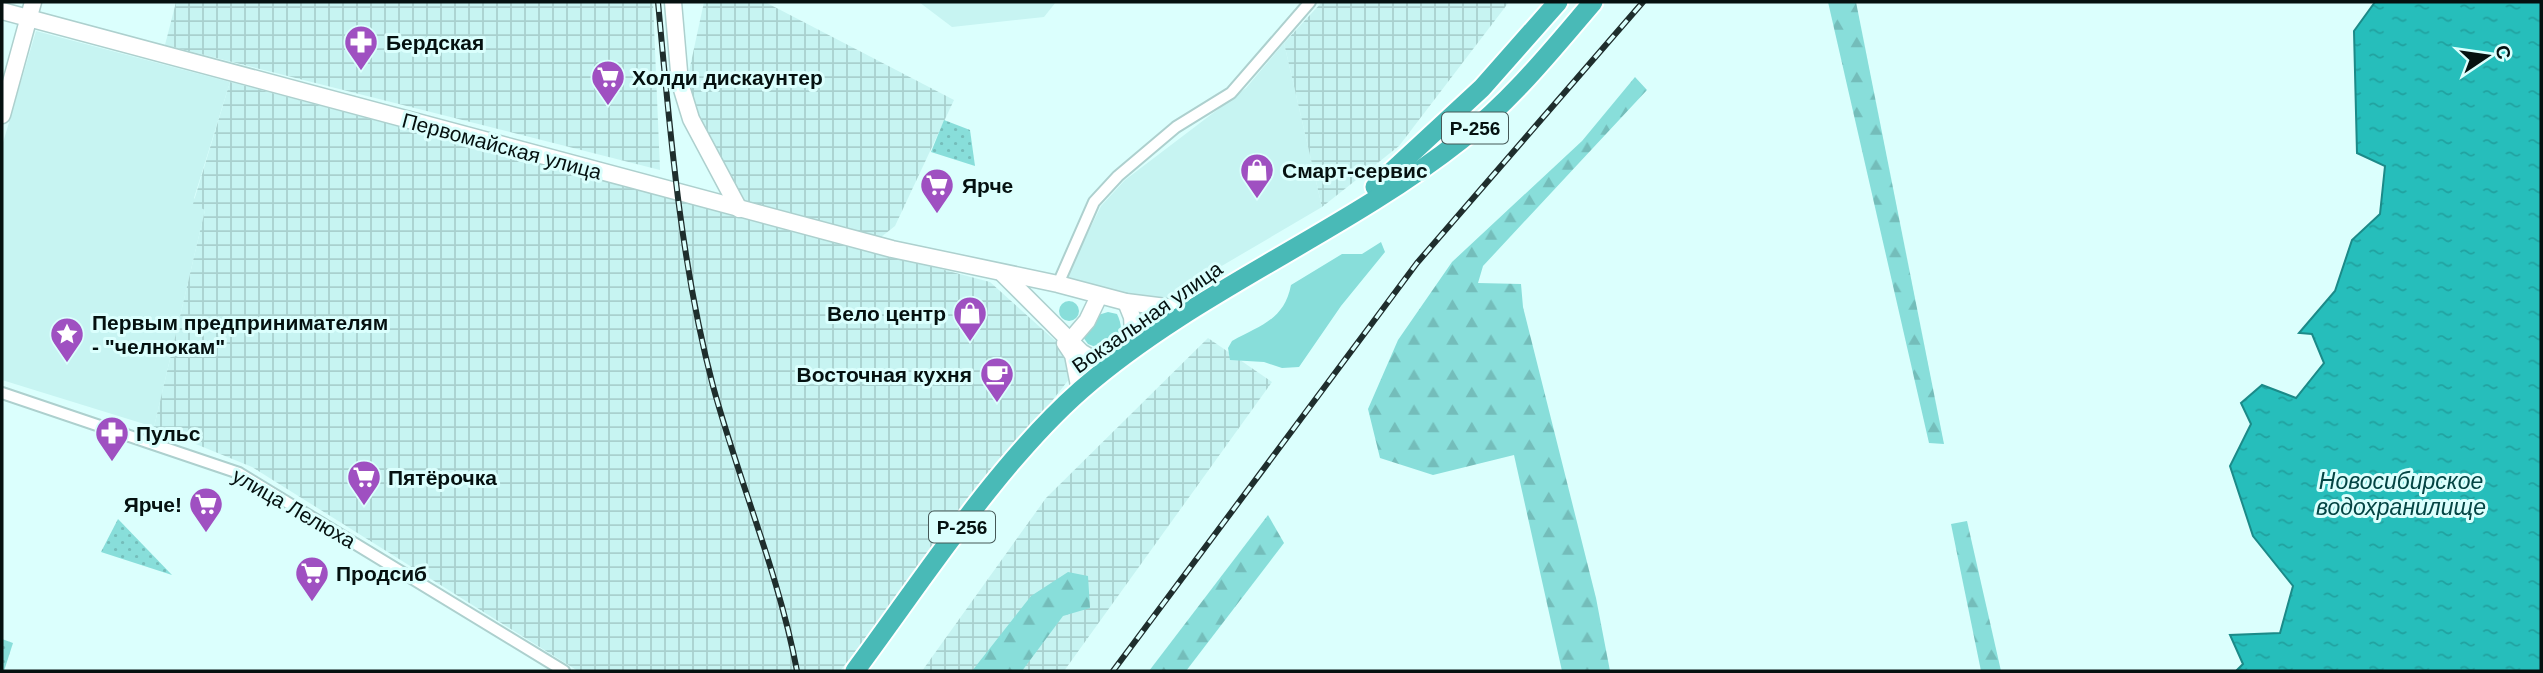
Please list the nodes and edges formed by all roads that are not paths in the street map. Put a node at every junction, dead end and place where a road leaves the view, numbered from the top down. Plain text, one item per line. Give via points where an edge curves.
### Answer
1 (33, 2) edge
2 (673, 2) edge
3 (1310, 2) edge
4 (1558, 2) edge
5 (1593, 2) edge
6 (2, 11) edge
7 (28, 19) junction
8 (2, 115) edge
9 (739, 209) junction
10 (1333, 225) junction
11 (1003, 274) junction
12 (1058, 284) junction
13 (1099, 296) junction
14 (1126, 302) junction
15 (1190, 310) junction
16 (1047, 318) junction
17 (1069, 342) junction
18 (1134, 348) junction
19 (1113, 365) junction
20 (1080, 391) junction
21 (2, 393) edge
22 (564, 671) edge
23 (855, 671) edge

1 - 7 main road
2 - 9 main road via 680,83 691,119
3 - 12 street via 1231,93 1176,127 1094,202
4 - 10 highway, Р-256 via 1482,88
5 - 10 highway, Р-256 via 1510,96 1462,139
6 - 7 main road, Первомайская улица
7 - 8 main road
7 - 9 main road, Первомайская улица
9 - 11 main road, Первомайская улица
10 - 15 highway, Вокзальная улица / Р-256
11 - 12 main road, Первомайская улица
11 - 16 main road
12 - 13 main road, Первомайская улица
13 - 14 main road, Первомайская улица
13 - 17 main road via 1087,321
14 - 15 main road, Первомайская улица
14 - 18 main road
15 - 18 highway, Вокзальная улица / Р-256
16 - 17 main road
16 - 20 main road via 1073,355
17 - 19 main road via 1096,361
18 - 19 highway, Вокзальная улица / Р-256
19 - 20 highway, Вокзальная улица / Р-256
20 - 23 highway, Вокзальная улица / Р-256 via 1005,472
21 - 22 street, улица Лелюха via 239,472

